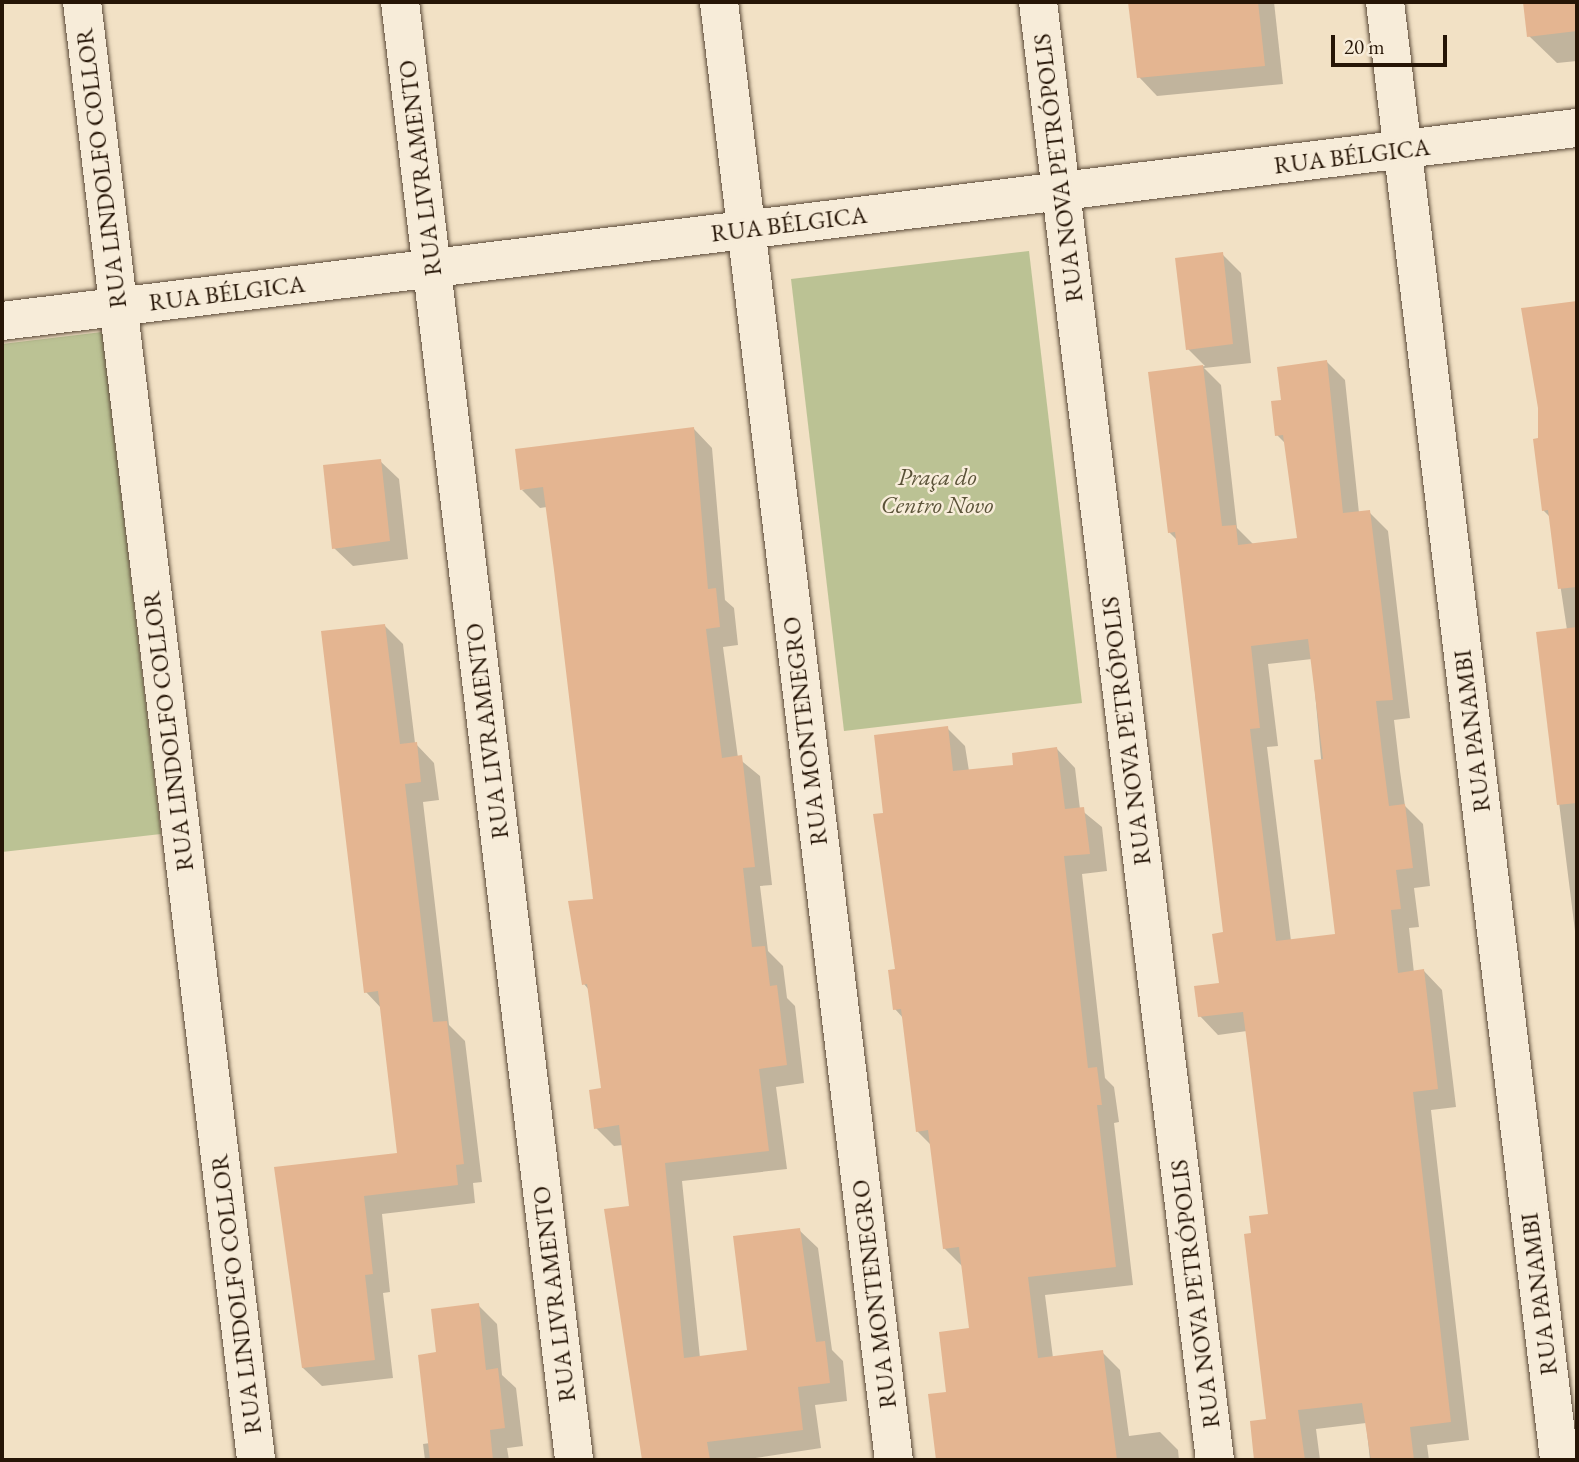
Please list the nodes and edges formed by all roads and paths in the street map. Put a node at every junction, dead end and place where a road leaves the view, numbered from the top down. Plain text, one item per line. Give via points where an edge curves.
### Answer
1 (82, 2) edge
2 (400, 2) edge
3 (719, 2) edge
4 (1038, 2) edge
5 (1385, 2) edge
6 (1577, 128) edge
7 (1403, 149) junction
8 (1060, 191) junction
9 (744, 230) junction
10 (431, 268) junction
11 (117, 307) junction
12 (2, 321) edge
13 (256, 1460) edge
14 (574, 1460) edge
15 (894, 1460) edge
16 (1215, 1460) edge
17 (1559, 1460) edge

1 - 11 street, RUA LINDOLFO COLLOR
2 - 10 street, RUA LIVRAMENTO
3 - 9 street, RUA MONTENEGRO
4 - 8 street, RUA NOVA PETRÓPOLIS
5 - 7 street, RUA PANAMBI
6 - 7 street, RUA BÉLGICA
7 - 8 street, RUA BÉLGICA
7 - 17 street, RUA PANAMBI
8 - 9 street, RUA BÉLGICA
8 - 16 street, RUA NOVA PETRÓPOLIS
9 - 10 street, RUA BÉLGICA
9 - 15 street, RUA MONTENEGRO
10 - 11 street, RUA BÉLGICA
10 - 14 street, RUA LIVRAMENTO
11 - 12 street, RUA BÉLGICA
11 - 13 street, RUA LINDOLFO COLLOR

